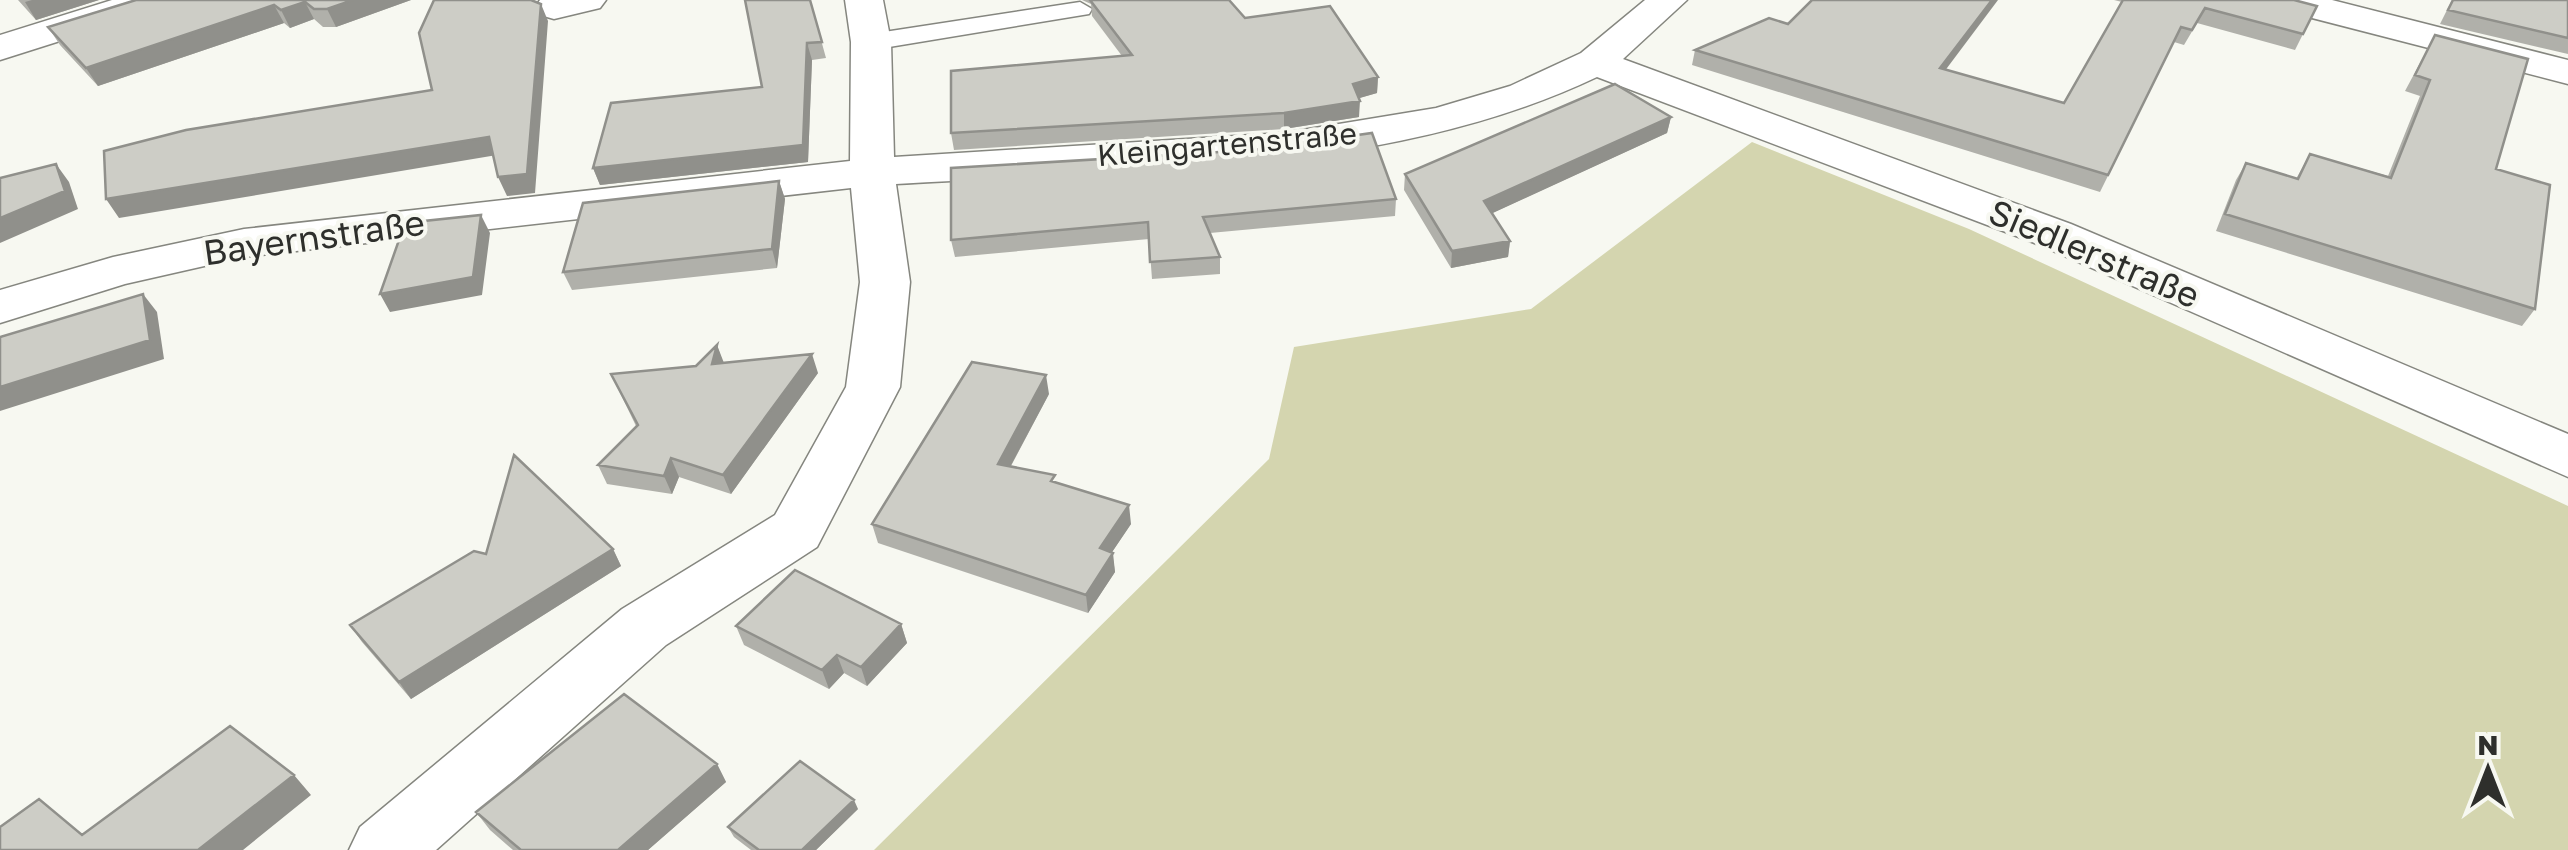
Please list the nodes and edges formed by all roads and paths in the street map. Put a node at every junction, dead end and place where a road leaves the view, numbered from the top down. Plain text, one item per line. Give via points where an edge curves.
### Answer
1 (150, 0) edge
2 (1668, 0) edge
3 (2286, 0) edge
4 (1080, 9) dead end
5 (2378, 11) edge
6 (868, 21) edge
7 (0, 48) edge
8 (1595, 62) junction
9 (2568, 72) edge
10 (872, 172) junction
11 (0, 307) edge
12 (2561, 441) edge
13 (385, 850) edge

1 - 7 street
2 - 8 street, Kleingartenstraße
3 - 5 street
4 - 6 lane
5 - 9 street
6 - 10 street
8 - 10 street, Kleingartenstraße via 1525,95 1440,120 1284,146
8 - 12 street, Siedlerstraße via 2054,234
10 - 11 street, Bayernstraße via 244,242
10 - 13 street via 885,282 873,386 796,531 644,628

